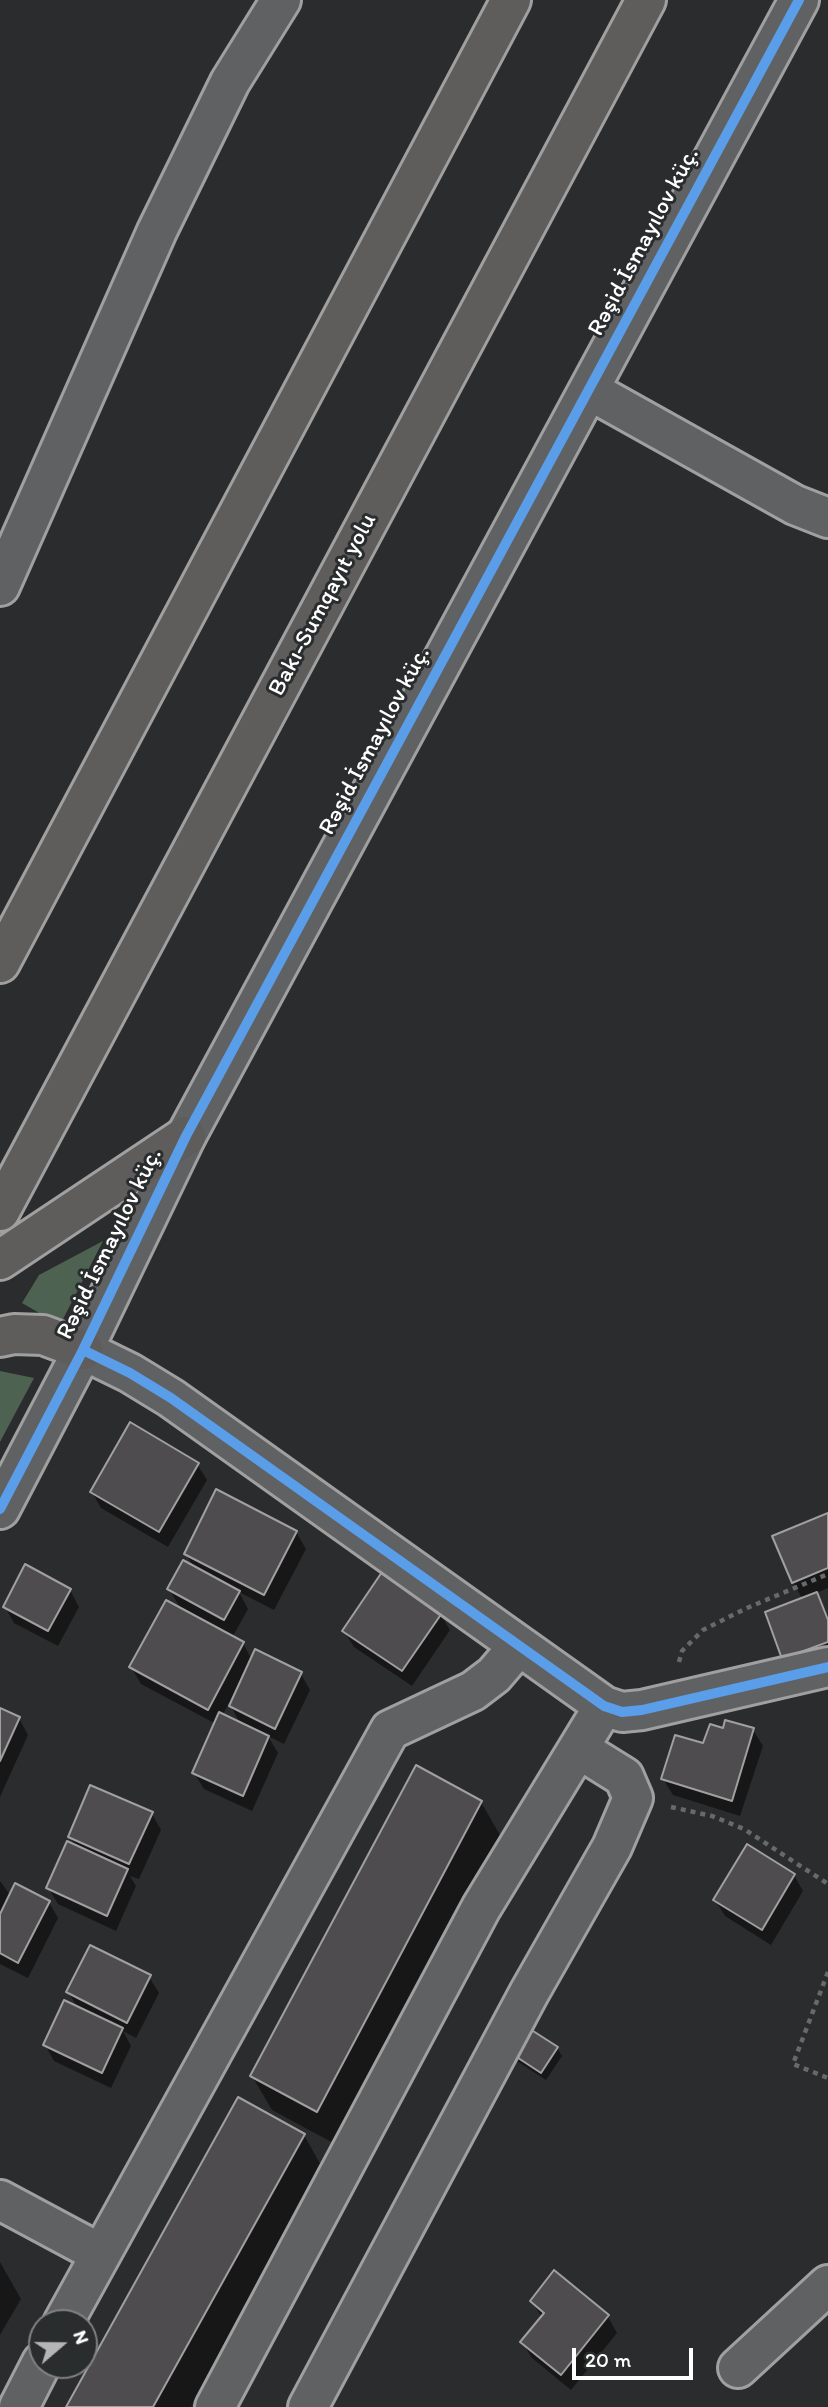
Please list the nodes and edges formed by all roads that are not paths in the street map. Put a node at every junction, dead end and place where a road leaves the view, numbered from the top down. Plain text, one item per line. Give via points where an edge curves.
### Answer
1 (281, 0) edge
2 (511, 0) edge
3 (646, 0) edge
4 (799, 0) edge
5 (589, 390) junction
6 (828, 517) edge
7 (0, 586) edge
8 (0, 963) edge
9 (186, 1136) junction
10 (0, 1211) edge
11 (0, 1260) edge
12 (0, 1337) edge
13 (83, 1350) junction
14 (0, 1509) edge
15 (518, 1647) junction
16 (828, 1667) edge
17 (604, 1706) junction
18 (579, 1749) junction
19 (0, 2200) edge
20 (99, 2253) junction
21 (828, 2285) edge
22 (70, 2309) edge
23 (738, 2368) dead end
24 (33, 2379) edge
25 (19, 2407) edge
26 (215, 2407) edge
27 (308, 2407) edge

1 - 7 street via 230,82 157,231
2 - 8 highway
3 - 10 highway, Bakı-Sumqayıt yolu
4 - 5 street, Rəşid İsmayılov küç.
5 - 6 street via 795,505
5 - 9 street, Rəşid İsmayılov küç.
9 - 11 highway
9 - 13 street, Rəşid İsmayılov küç.
12 - 13 highway via 43,1335
13 - 14 street, Rəşid İsmayılov küç.
13 - 15 street via 171,1398
15 - 17 street
15 - 20 street via 473,1692 390,1730
16 - 17 street via 674,1703 622,1712
17 - 18 street
18 - 26 street via 481,1908
18 - 27 street via 624,1776 633,1798 612,1847
19 - 20 street
20 - 22 street
21 - 23 street
24 - 25 street

